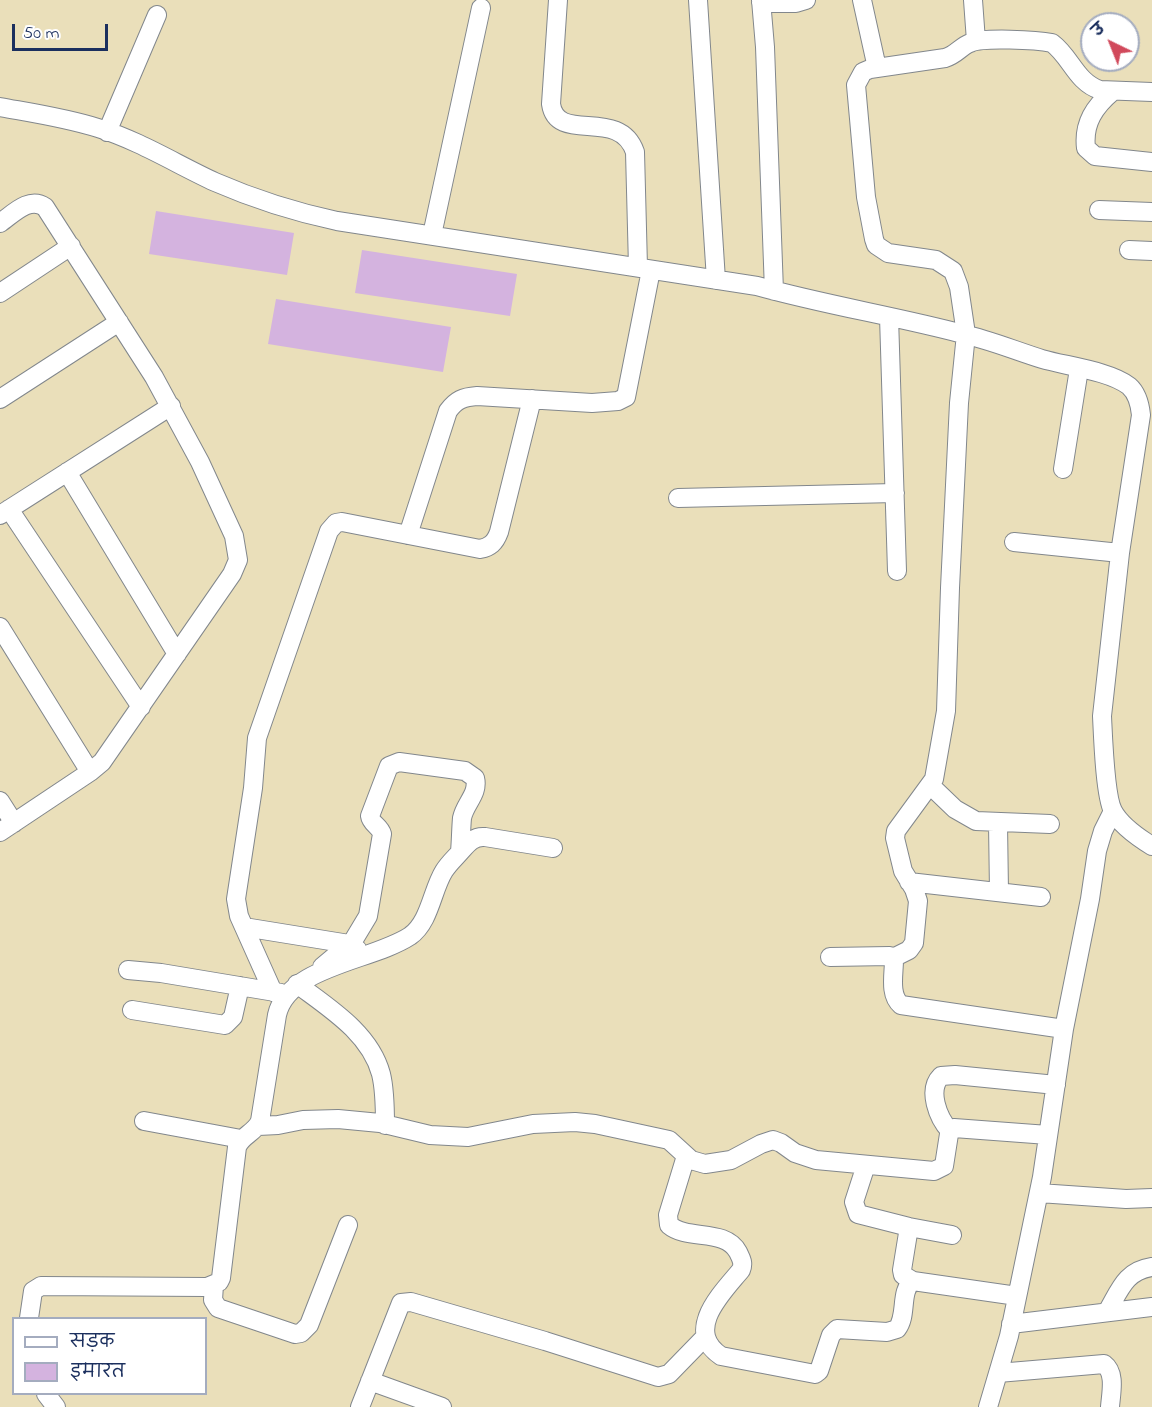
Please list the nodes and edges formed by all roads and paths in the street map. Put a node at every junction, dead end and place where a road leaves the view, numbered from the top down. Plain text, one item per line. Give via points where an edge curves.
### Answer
1 (558, 0) edge
2 (698, 0) edge
3 (806, 0) edge
4 (862, 0) edge
5 (973, 0) edge
6 (761, 2) edge
7 (481, 8) dead end
8 (157, 15) dead end
9 (976, 41) junction
10 (877, 68) junction
11 (1113, 91) junction
12 (1152, 92) edge
13 (0, 107) edge
14 (107, 132) junction
15 (1152, 162) edge
16 (1099, 210) dead end
17 (1152, 212) edge
18 (0, 223) edge
19 (432, 235) junction
20 (70, 246) junction
21 (1129, 250) dead end
22 (1152, 251) edge
23 (644, 269) junction
24 (716, 280) junction
25 (774, 291) junction
26 (0, 293) edge
27 (889, 317) junction
28 (119, 322) junction
29 (966, 334) junction
30 (1079, 369) junction
31 (1144, 395) edge
32 (0, 399) edge
33 (532, 399) junction
34 (171, 406) junction
35 (1063, 469) dead end
36 (68, 472) junction
37 (895, 493) junction
38 (678, 498) dead end
39 (5, 512) edge
40 (408, 535) junction
41 (1014, 542) dead end
42 (1120, 554) junction
43 (897, 571) dead end
44 (0, 627) edge
45 (177, 654) junction
46 (141, 706) junction
47 (90, 772) junction
48 (931, 786) junction
49 (0, 801) edge
50 (1113, 811) junction
51 (998, 823) junction
52 (1050, 824) dead end
53 (7, 828) edge
54 (1152, 846) edge
55 (553, 848) dead end
56 (460, 852) junction
57 (909, 882) junction
58 (999, 892) junction
59 (1041, 897) dead end
60 (244, 927) junction
61 (349, 945) junction
62 (364, 957) junction
63 (830, 957) dead end
64 (893, 958) junction
65 (129, 970) dead end
66 (314, 974) junction
67 (240, 986) junction
68 (286, 990) junction
69 (132, 1010) dead end
70 (1064, 1029) junction
71 (1056, 1084) junction
72 (144, 1121) dead end
73 (385, 1125) junction
74 (258, 1126) junction
75 (950, 1131) junction
76 (1048, 1135) junction
77 (241, 1139) junction
78 (686, 1156) junction
79 (866, 1165) junction
80 (1039, 1193) junction
81 (1152, 1198) edge
82 (348, 1225) dead end
83 (909, 1227) junction
84 (952, 1235) dead end
85 (1152, 1267) edge
86 (913, 1281) junction
87 (214, 1285) junction
88 (1017, 1296) junction
89 (1152, 1307) edge
90 (1107, 1312) junction
91 (29, 1317) edge
92 (1011, 1324) junction
93 (706, 1336) junction
94 (998, 1373) junction
95 (370, 1381) junction
96 (47, 1395) edge
97 (56, 1407) edge
98 (360, 1407) edge
99 (442, 1407) edge
100 (988, 1407) edge
101 (1110, 1407) edge

1 - 23 street via 552,114 561,122 619,131 631,141
2 - 24 street
3 - 6 street
4 - 10 street
5 - 9 street
6 - 25 street
7 - 19 street
8 - 14 street
9 - 10 street via 953,56
9 - 11 street via 1052,43 1086,83
10 - 29 street via 863,72 855,94 866,197 876,245 888,253 936,260 953,271
11 - 12 street
11 - 15 street via 1094,109 1086,148 1095,156
13 - 14 street
14 - 19 street via 166,156 217,183 294,212
16 - 17 street
18 - 20 street via 26,205 39,203
19 - 23 street
20 - 26 street
20 - 28 street
21 - 22 street
23 - 24 street
23 - 33 street via 626,397 618,402 592,403
24 - 25 street
25 - 27 street
27 - 29 street
27 - 37 street
28 - 32 street
28 - 34 street
29 - 30 street
29 - 48 street via 959,403 946,711
30 - 31 street via 1098,372
30 - 35 street
31 - 42 street
33 - 40 street via 477,396 453,403 447,411
33 - 40 street via 493,544 480,549
34 - 36 street
34 - 45 street via 234,536 238,560
36 - 39 street
36 - 45 street
37 - 38 street
37 - 43 street
39 - 46 street
40 - 60 street via 342,522 329,531 257,738 236,899
41 - 42 street
42 - 50 street via 1102,716
44 - 47 street
45 - 46 street
46 - 47 street
47 - 53 street
48 - 51 street via 970,818
48 - 57 street via 896,831 901,864
49 - 53 street
50 - 54 street via 1137,837
50 - 70 street via 1096,851
51 - 52 street
51 - 58 street
55 - 56 street via 480,836
56 - 61 street via 462,819 473,798 475,778 465,771 432,766 399,762 389,766 370,816 382,834 368,916
56 - 62 street via 443,872 418,928 397,943
57 - 58 street
57 - 64 street via 918,901 914,943
58 - 59 street
60 - 61 street
60 - 68 street
61 - 62 street
61 - 66 street
62 - 66 street
63 - 64 street
64 - 70 street via 894,994 901,1005
65 - 67 street
66 - 68 street
67 - 68 street
67 - 69 street via 233,1017 225,1025
68 - 73 street via 344,1020 358,1035 381,1074
68 - 74 street via 277,1014
70 - 71 street
71 - 75 street via 941,1076 936,1083 936,1110
71 - 76 street
72 - 77 street
73 - 74 street via 338,1119
73 - 78 street via 430,1135 468,1137 533,1124 595,1124 669,1140
74 - 77 street
75 - 76 street via 957,1127
75 - 79 street via 944,1166 937,1170
76 - 80 street
77 - 87 street via 222,1278
78 - 79 street via 705,1164 731,1160 773,1140 816,1160
78 - 93 street via 668,1215 669,1225 726,1240 742,1262 741,1270 709,1310
79 - 83 street via 854,1202 856,1210 862,1216
80 - 81 street
80 - 88 street
82 - 87 street via 309,1325 301,1333 221,1310 213,1300
83 - 84 street
83 - 86 street via 902,1270
85 - 90 street via 1132,1274
86 - 88 street
86 - 93 street via 908,1286 897,1329 837,1329 815,1374 721,1356
87 - 91 street via 41,1286 33,1291
88 - 92 street
89 - 90 street
90 - 92 street
92 - 94 street
93 - 95 street via 669,1374 658,1377 406,1302 399,1306
94 - 100 street
94 - 101 street via 1104,1364 1111,1377
95 - 98 street
95 - 99 street
96 - 97 street

